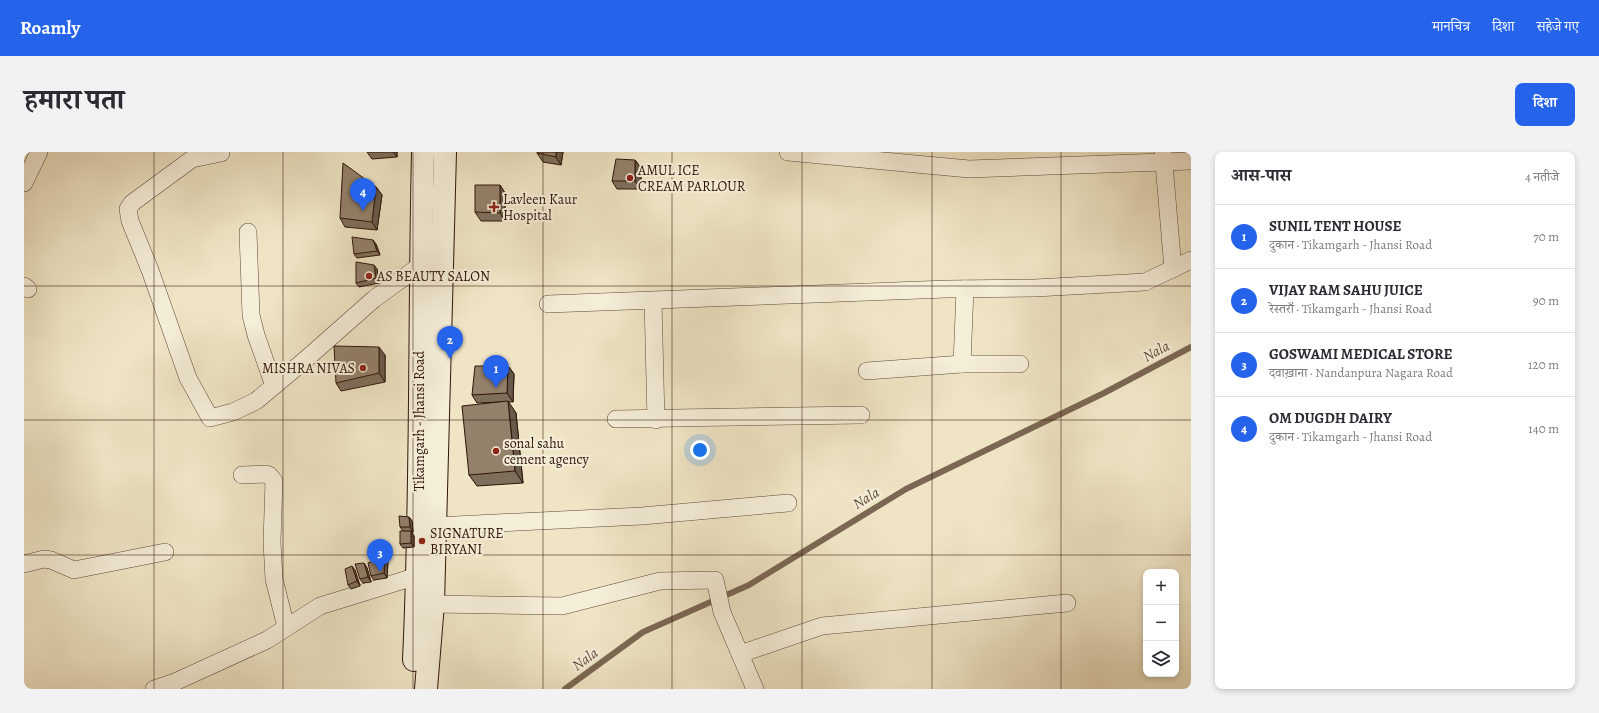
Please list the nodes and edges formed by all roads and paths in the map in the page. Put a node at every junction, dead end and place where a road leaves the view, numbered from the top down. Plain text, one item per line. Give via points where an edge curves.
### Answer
1 (39, 152) edge
2 (423, 152) edge
3 (445, 152) edge
4 (788, 152) edge
5 (221, 153) dead end
6 (1163, 157) edge
7 (1191, 160) edge
8 (24, 183) edge
9 (248, 232) dead end
10 (1191, 260) edge
11 (420, 265) junction
12 (1173, 269) junction
13 (965, 289) junction
14 (653, 301) junction
15 (548, 304) dead end
16 (430, 305) junction
17 (962, 364) junction
18 (1020, 364) dead end
19 (868, 371) dead end
20 (274, 386) junction
21 (861, 415) dead end
22 (616, 420) dead end
23 (656, 420) junction
24 (242, 475) dead end
25 (788, 503) dead end
26 (435, 526) junction
27 (165, 552) dead end
28 (24, 564) edge
29 (426, 573) junction
30 (433, 604) junction
31 (1067, 604) dead end
32 (286, 627) junction
33 (740, 654) junction
34 (154, 689) edge
35 (412, 689) edge
36 (426, 689) edge
37 (756, 689) edge

1 - 8 street
2 - 11 street, Tikamgarh - Jhansi Road
3 - 16 street
4 - 6 street via 969,169
5 - 20 street via 192,159 142,195 128,209 130,221 188,378 210,418 233,412 256,401
6 - 7 street
6 - 12 street
9 - 20 street via 252,315 256,335
10 - 12 street
11 - 16 street, Tikamgarh - Jhansi Road
11 - 20 street via 374,299
12 - 13 street via 1146,282
13 - 14 street
13 - 17 street
14 - 15 street
14 - 23 street
16 - 26 street
16 - 29 street, Tikamgarh - Jhansi Road
17 - 18 street
17 - 19 street
21 - 23 street
22 - 23 street
24 - 32 street via 266,474 274,481 274,579
25 - 26 street via 642,516
26 - 29 street
27 - 28 street via 74,570 44,559
29 - 30 street
29 - 32 street via 320,606
29 - 35 street, Tikamgarh - Jhansi Road
30 - 33 street via 562,606 660,581 715,580 722,612
30 - 36 street
31 - 33 street via 822,626
32 - 34 street via 267,640
33 - 37 street

